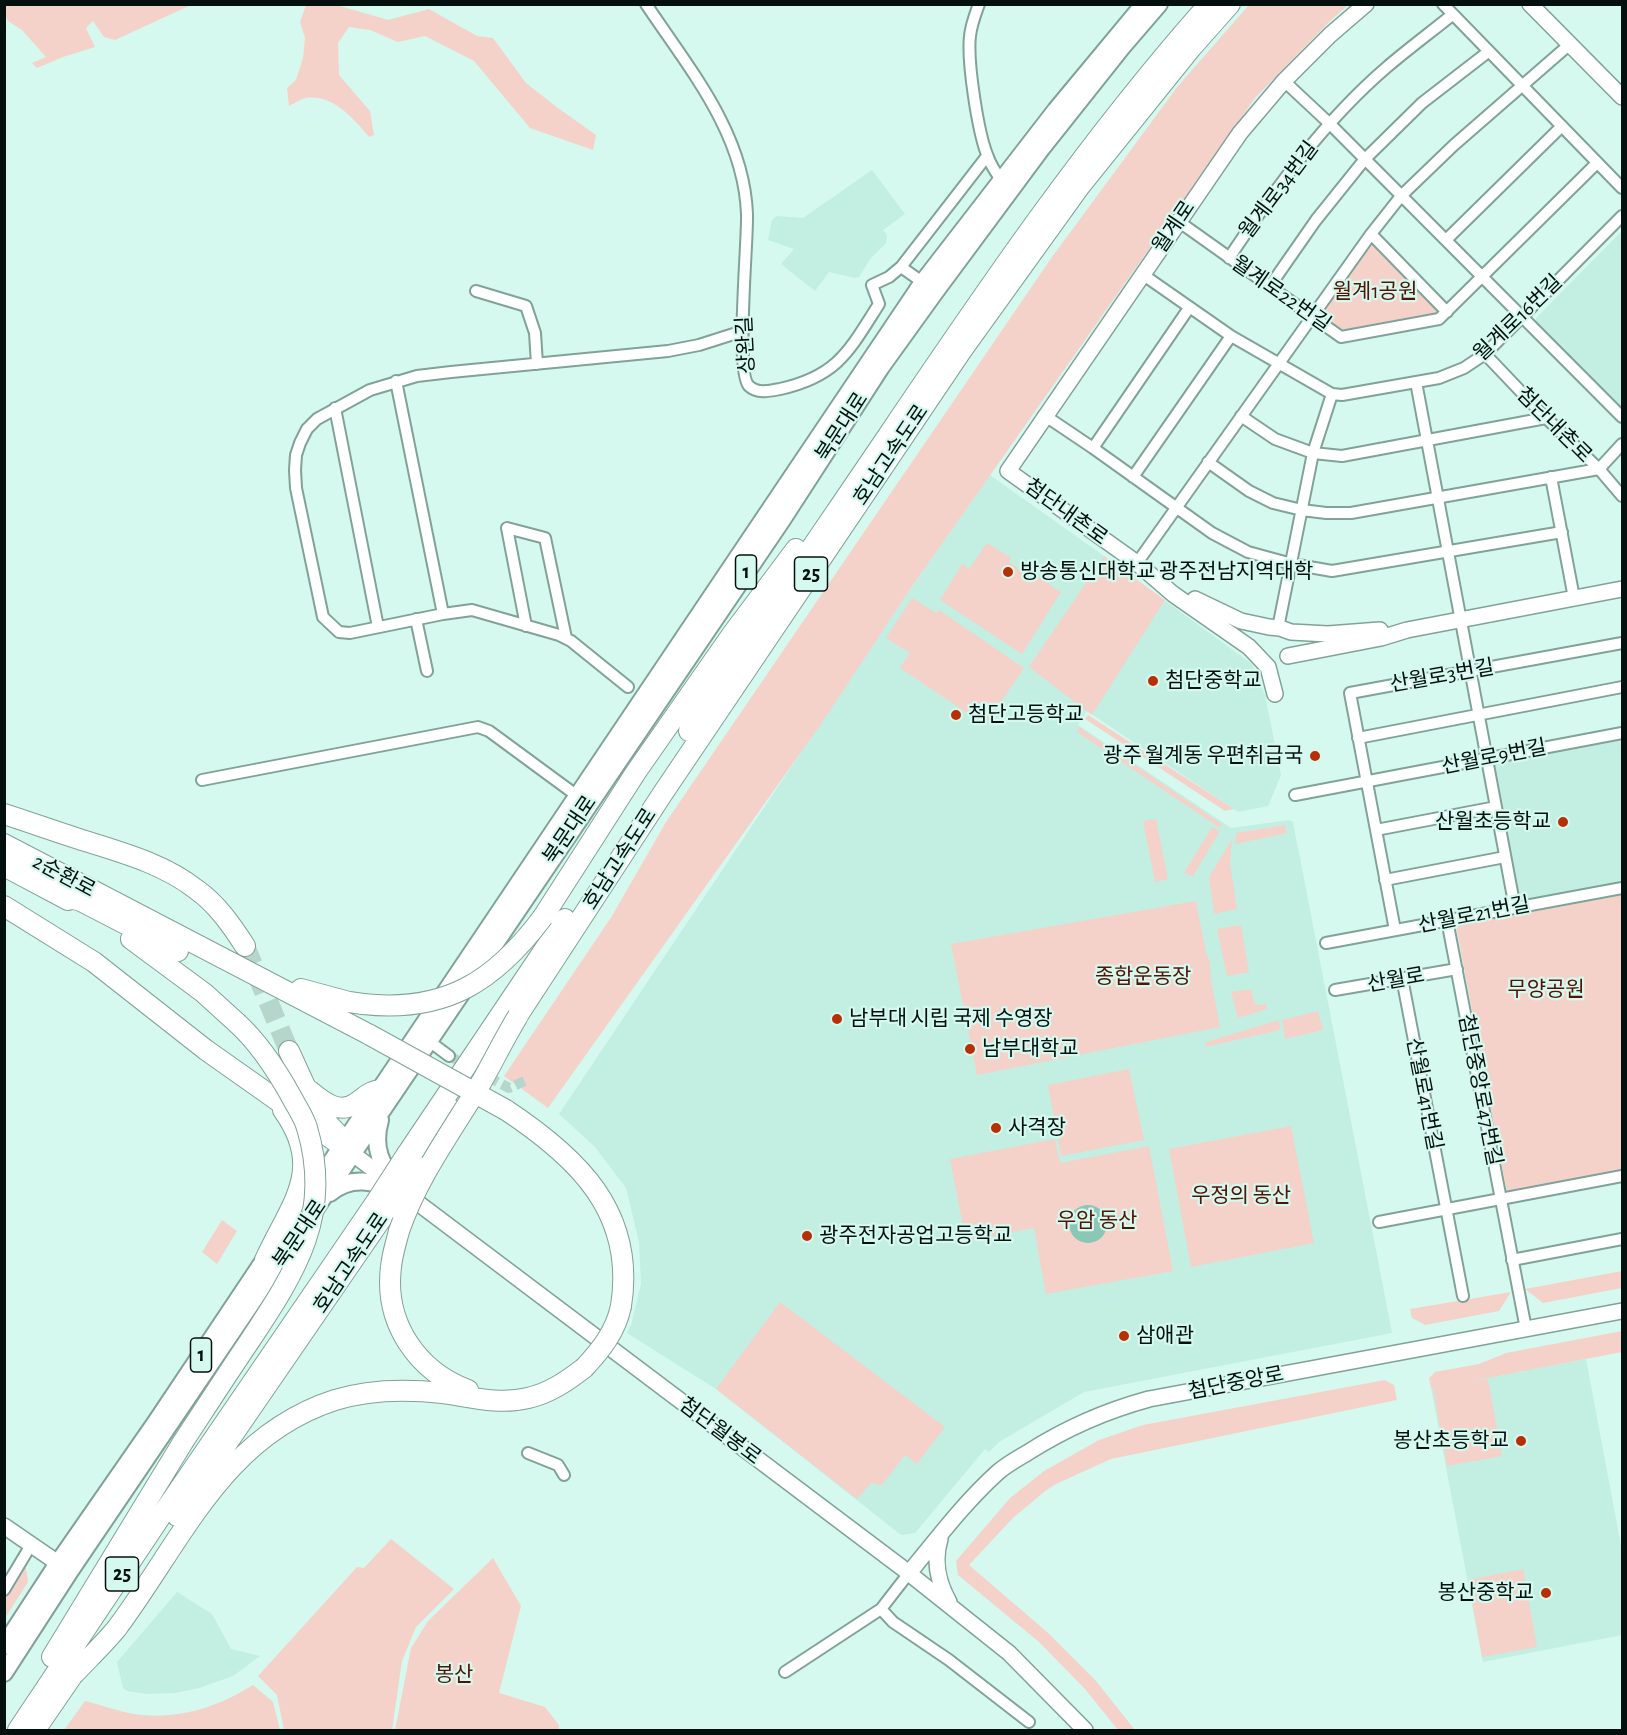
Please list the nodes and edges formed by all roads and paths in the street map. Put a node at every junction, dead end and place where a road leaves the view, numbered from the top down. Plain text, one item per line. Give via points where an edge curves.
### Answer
1 (646, 4) edge
2 (979, 4) edge
3 (1144, 4) edge
4 (1160, 4) edge
5 (1209, 4) edge
6 (1230, 4) edge
7 (1366, 4) edge
8 (1443, 4) edge
9 (1530, 4) edge
10 (1452, 15) junction
11 (1570, 44) junction
12 (1488, 52) junction
13 (1284, 81) junction
14 (1522, 87) junction
15 (1623, 97) edge
16 (1330, 124) junction
17 (1562, 126) junction
18 (987, 156) junction
19 (1365, 159) junction
20 (1598, 163) junction
21 (1002, 181) junction
22 (1623, 188) edge
23 (1401, 196) junction
24 (1623, 216) edge
25 (1178, 221) junction
26 (1371, 234) junction
27 (1446, 240) junction
28 (1229, 258) junction
29 (901, 267) junction
30 (1142, 274) junction
31 (1482, 277) junction
32 (1270, 286) junction
33 (929, 287) junction
34 (476, 291) dead end
35 (1189, 308) junction
36 (1447, 312) junction
37 (1522, 316) junction
38 (1313, 317) junction
39 (743, 331) junction
40 (1231, 336) junction
41 (950, 343) junction
42 (1485, 354) junction
43 (1279, 363) junction
44 (537, 364) junction
45 (396, 381) junction
46 (1416, 382) junction
47 (1332, 394) junction
48 (335, 408) junction
49 (1044, 416) junction
50 (1241, 416) junction
51 (1623, 417) edge
52 (1546, 418) junction
53 (1427, 440) junction
54 (1623, 444) edge
55 (1094, 448) junction
56 (1313, 453) junction
57 (1208, 462) junction
58 (1599, 469) junction
59 (1008, 471) joint
60 (1133, 477) junction
61 (1551, 477) junction
62 (1438, 496) junction
63 (1623, 496) edge
64 (1175, 508) junction
65 (1302, 510) junction
66 (1562, 532) junction
67 (1448, 552) junction
68 (1137, 563) junction
69 (1292, 564) junction
70 (1152, 575) junction
71 (1623, 589) edge
72 (1574, 598) junction
73 (443, 614) junction
74 (416, 619) junction
75 (1461, 619) junction
76 (526, 626) junction
77 (378, 627) junction
78 (1277, 628) junction
79 (1407, 630) junction
80 (566, 638) junction
81 (1623, 643) edge
82 (1261, 658) junction
83 (1286, 658) junction
84 (426, 671) dead end
85 (1470, 671) junction
86 (628, 687) dead end
87 (1623, 687) edge
88 (1479, 715) junction
89 (1623, 733) edge
90 (1358, 738) junction
91 (1487, 759) junction
92 (202, 780) dead end
93 (1366, 781) junction
94 (576, 795) junction
95 (1295, 795) dead end
96 (1496, 807) junction
97 (4, 814) edge
98 (1376, 830) junction
99 (4, 844) edge
100 (1505, 857) junction
101 (4, 866) edge
102 (1385, 880) junction
103 (1623, 888) edge
104 (59, 894) junction
105 (4, 906) edge
106 (124, 908) junction
107 (1515, 908) junction
108 (1447, 920) junction
109 (1395, 930) junction
110 (1326, 943) dead end
111 (245, 946) tunnel mouth
112 (1457, 969) junction
113 (1402, 978) junction
114 (1335, 990) dead end
115 (518, 1016) junction
116 (368, 1040) junction
117 (429, 1041) junction
118 (289, 1051) tunnel mouth
119 (449, 1056) tunnel mouth
120 (306, 1086) junction
121 (263, 1092) junction
122 (384, 1097) junction
123 (348, 1150) junction
124 (413, 1158) junction
125 (1623, 1176) edge
126 (405, 1194) junction
127 (1501, 1199) junction
128 (319, 1205) junction
129 (382, 1205) junction
130 (1446, 1209) junction
131 (1379, 1222) dead end
132 (1623, 1239) edge
133 (265, 1260) junction
134 (1512, 1260) junction
135 (1463, 1296) dead end
136 (1623, 1311) edge
137 (1526, 1329) junction
138 (580, 1365) junction
139 (528, 1453) dead end
140 (564, 1475) dead end
141 (4, 1526) edge
142 (941, 1534) junction
143 (31, 1545) junction
144 (64, 1567) junction
145 (909, 1573) junction
146 (4, 1590) edge
147 (952, 1608) junction
148 (881, 1609) junction
149 (4, 1646) edge
150 (785, 1672) dead end
151 (4, 1673) edge
152 (74, 1674) junction
153 (1029, 1722) dead end
154 (12, 1731) edge
155 (18, 1731) edge
156 (35, 1731) edge
157 (1085, 1731) edge

1 - 39 street, 상완길 via 716,109 743,176 747,217
2 - 18 street via 970,38 971,64
3 - 21 main road, 북문대로 / 1
4 - 33 main road, 북문대로 / 1
5 - 41 highway, 호남고속도로 / 25 via 1049,202
6 - 115 highway, 호남고속도로 / 25 via 1080,186 962,350
7 - 13 street, 월계로
8 - 10 street
9 - 11 street
10 - 12 street
10 - 16 street, 월계로34번길 via 1386,67
11 - 14 street
11 - 15 street
12 - 14 street
12 - 19 street via 1422,103
13 - 16 street, 월계로34번길
13 - 25 street, 월계로 via 1240,133
14 - 17 street
14 - 23 street
16 - 19 street, 월계로34번길
16 - 28 street, 월계로34번길 via 1274,191
17 - 20 street
17 - 27 street
18 - 21 street
18 - 29 street, 상완길
19 - 23 street, 월계로34번길
19 - 32 street
20 - 22 street
20 - 31 street
21 - 33 main road, 북문대로 / 1
23 - 26 street
23 - 27 street, 월계로34번길
24 - 37 street, 월계로16번길
25 - 28 street, 월계로22번길
25 - 30 street, 월계로
26 - 36 street
26 - 38 street
27 - 31 street, 월계로34번길
28 - 32 street, 월계로22번길
29 - 33 street
29 - 39 street, 상완길 via 872,285 879,304 843,356 820,376 769,392 750,387 745,380
30 - 35 street
30 - 49 street, 월계로
31 - 36 street, 월계로22번길
31 - 37 street, 월계로34번길
32 - 38 street, 월계로22번길
33 - 94 main road, 북문대로 / 1
33 - 117 main road, 북문대로 / 1 via 782,520
34 - 44 street via 526,306 536,333
35 - 40 street
35 - 55 street
36 - 38 street, 월계로22번길 via 1439,319 1341,337
37 - 42 street, 월계로16번길
37 - 51 street, 월계로34번길
38 - 43 street
39 - 44 street via 668,351
40 - 43 street
40 - 60 street
41 - 106 highway, bridge via 905,395 733,633 636,772 543,917 495,970 436,1000 392,1006 363,1004 302,990
41 - 124 highway, 호남고속도로 / 25 via 720,683
42 - 46 street, 월계로16번길 via 1456,372
42 - 52 street, 첨단내촌로
43 - 47 street
43 - 50 street
44 - 45 street
45 - 48 street
45 - 73 street
46 - 47 street, 월계로16번길
46 - 53 street
47 - 56 street
48 - 77 street
48 - 77 street via 317,419 300,443 296,488 323,617 339,632
49 - 55 street
49 - 59 street, 월계로
50 - 56 street via 1275,440
50 - 57 street
52 - 53 street
52 - 58 street, 첨단내촌로
53 - 56 street via 1342,456
53 - 62 street
54 - 58 street
55 - 60 street
56 - 65 street
57 - 64 street
57 - 65 street via 1249,491
58 - 61 street
58 - 63 street, 첨단내촌로
59 - 68 street, 첨단내촌로
60 - 64 street
61 - 62 street
61 - 66 street, 첨단내촌로
62 - 65 street via 1351,513
62 - 67 street
64 - 68 street
64 - 69 street via 1248,552
65 - 69 street
66 - 67 street
66 - 72 street, 첨단내촌로
67 - 69 street via 1332,571
67 - 75 street
68 - 70 street, 첨단내촌로
69 - 78 street
70 - 78 street via 1241,621
70 - 82 street
71 - 72 street
72 - 75 street
73 - 74 street
73 - 76 street via 472,610
74 - 77 street
74 - 84 street
75 - 79 street
75 - 85 street
76 - 80 street
76 - 80 street via 507,528 545,538
78 - 79 street via 1328,634
78 - 82 street via 1264,630 1257,639
78 - 83 street via 1291,640
79 - 83 street
80 - 86 street
81 - 85 street, 산월로3번길
82 - 83 street via 1274,664
82 - 83 street via 1268,667 1275,694 1278,670
85 - 88 street
85 - 90 street, 산월로3번길 via 1350,693
87 - 88 street
88 - 90 street
88 - 91 street
89 - 91 street, 산월로9번길
90 - 93 street, 산월로3번길
91 - 93 street, 산월로9번길
91 - 96 street
92 - 94 street, 북문대로 via 478,727
93 - 95 street, 산월로9번길
93 - 98 street
94 - 122 main road, 북문대로 / 1
96 - 98 street
96 - 100 street
97 - 111 highway via 141,859 180,879 210,902
98 - 102 street
99 - 106 highway, 2순환로
100 - 102 street
100 - 107 street
101 - 104 highway, 2순환로
102 - 109 street
103 - 107 street, 산월로21번길
104 - 116 highway via 81,901
104 - 154 highway, bridge via 157,956 248,1033 273,1066 307,1126 315,1163 315,1194 311,1228 280,1294 183,1442 32,1690
105 - 121 highway via 94,962
106 - 116 highway
107 - 108 street, 산월로21번길
108 - 109 street, 산월로21번길
108 - 112 street, 첨단중앙로47번길
109 - 110 street, 산월로21번길
112 - 113 street, 산월로
112 - 127 street, 첨단중앙로47번길
113 - 114 street, 산월로
113 - 130 street, 산월로41번길
115 - 124 highway, 호남고속도로 / 25
115 - 138 highway, bridge via 413,1195 390,1268 392,1309 420,1361 435,1374 469,1390 512,1393
116 - 138 highway via 531,1140 558,1163 590,1201 608,1240 613,1290 600,1332
117 - 119 street
117 - 122 main road, 북문대로 / 1
118 - 120 highway
120 - 122 highway via 321,1100 344,1108 368,1092
120 - 123 highway via 326,1123
121 - 123 highway
121 - 133 highway via 290,1120 304,1160 298,1191
122 - 123 main road, 북문대로 / 1
122 - 126 main road via 376,1134 377,1151
123 - 126 street, 첨단월봉로
123 - 128 main road, 북문대로 / 1
123 - 133 main road, 북문대로 / 1
124 - 129 highway, 호남고속도로 / 25, bridge
125 - 127 street
126 - 128 main road via 356,1180 336,1188
126 - 145 street, 첨단월봉로
127 - 130 street
127 - 134 street, 첨단중앙로47번길
128 - 144 main road, 북문대로 / 1
129 - 152 highway, 호남고속도로 / 25
129 - 155 highway, 호남고속도로 / 25 via 167,1506
130 - 131 street
130 - 135 street, 산월로41번길
132 - 134 street
133 - 144 main road, 북문대로 / 1
134 - 137 street, 첨단중앙로47번길
136 - 137 street, 첨단중앙로
137 - 142 street, 첨단중앙로 via 1119,1407 1049,1439 999,1471
138 - 152 highway via 563,1384 528,1398 490,1400 423,1391 386,1391 335,1400 279,1426 253,1445 222,1477 116,1629
139 - 140 street via 558,1465
141 - 143 street
142 - 145 street, 첨단중앙로
142 - 147 street via 936,1569
143 - 144 street
143 - 146 street
144 - 149 main road, 북문대로 / 1
144 - 151 main road, 북문대로 / 1
145 - 147 street, 첨단월봉로
145 - 148 street
147 - 157 street, 첨단월봉로 via 1009,1653
148 - 150 street
148 - 153 street via 893,1622
152 - 156 highway, 호남고속도로 / 25

